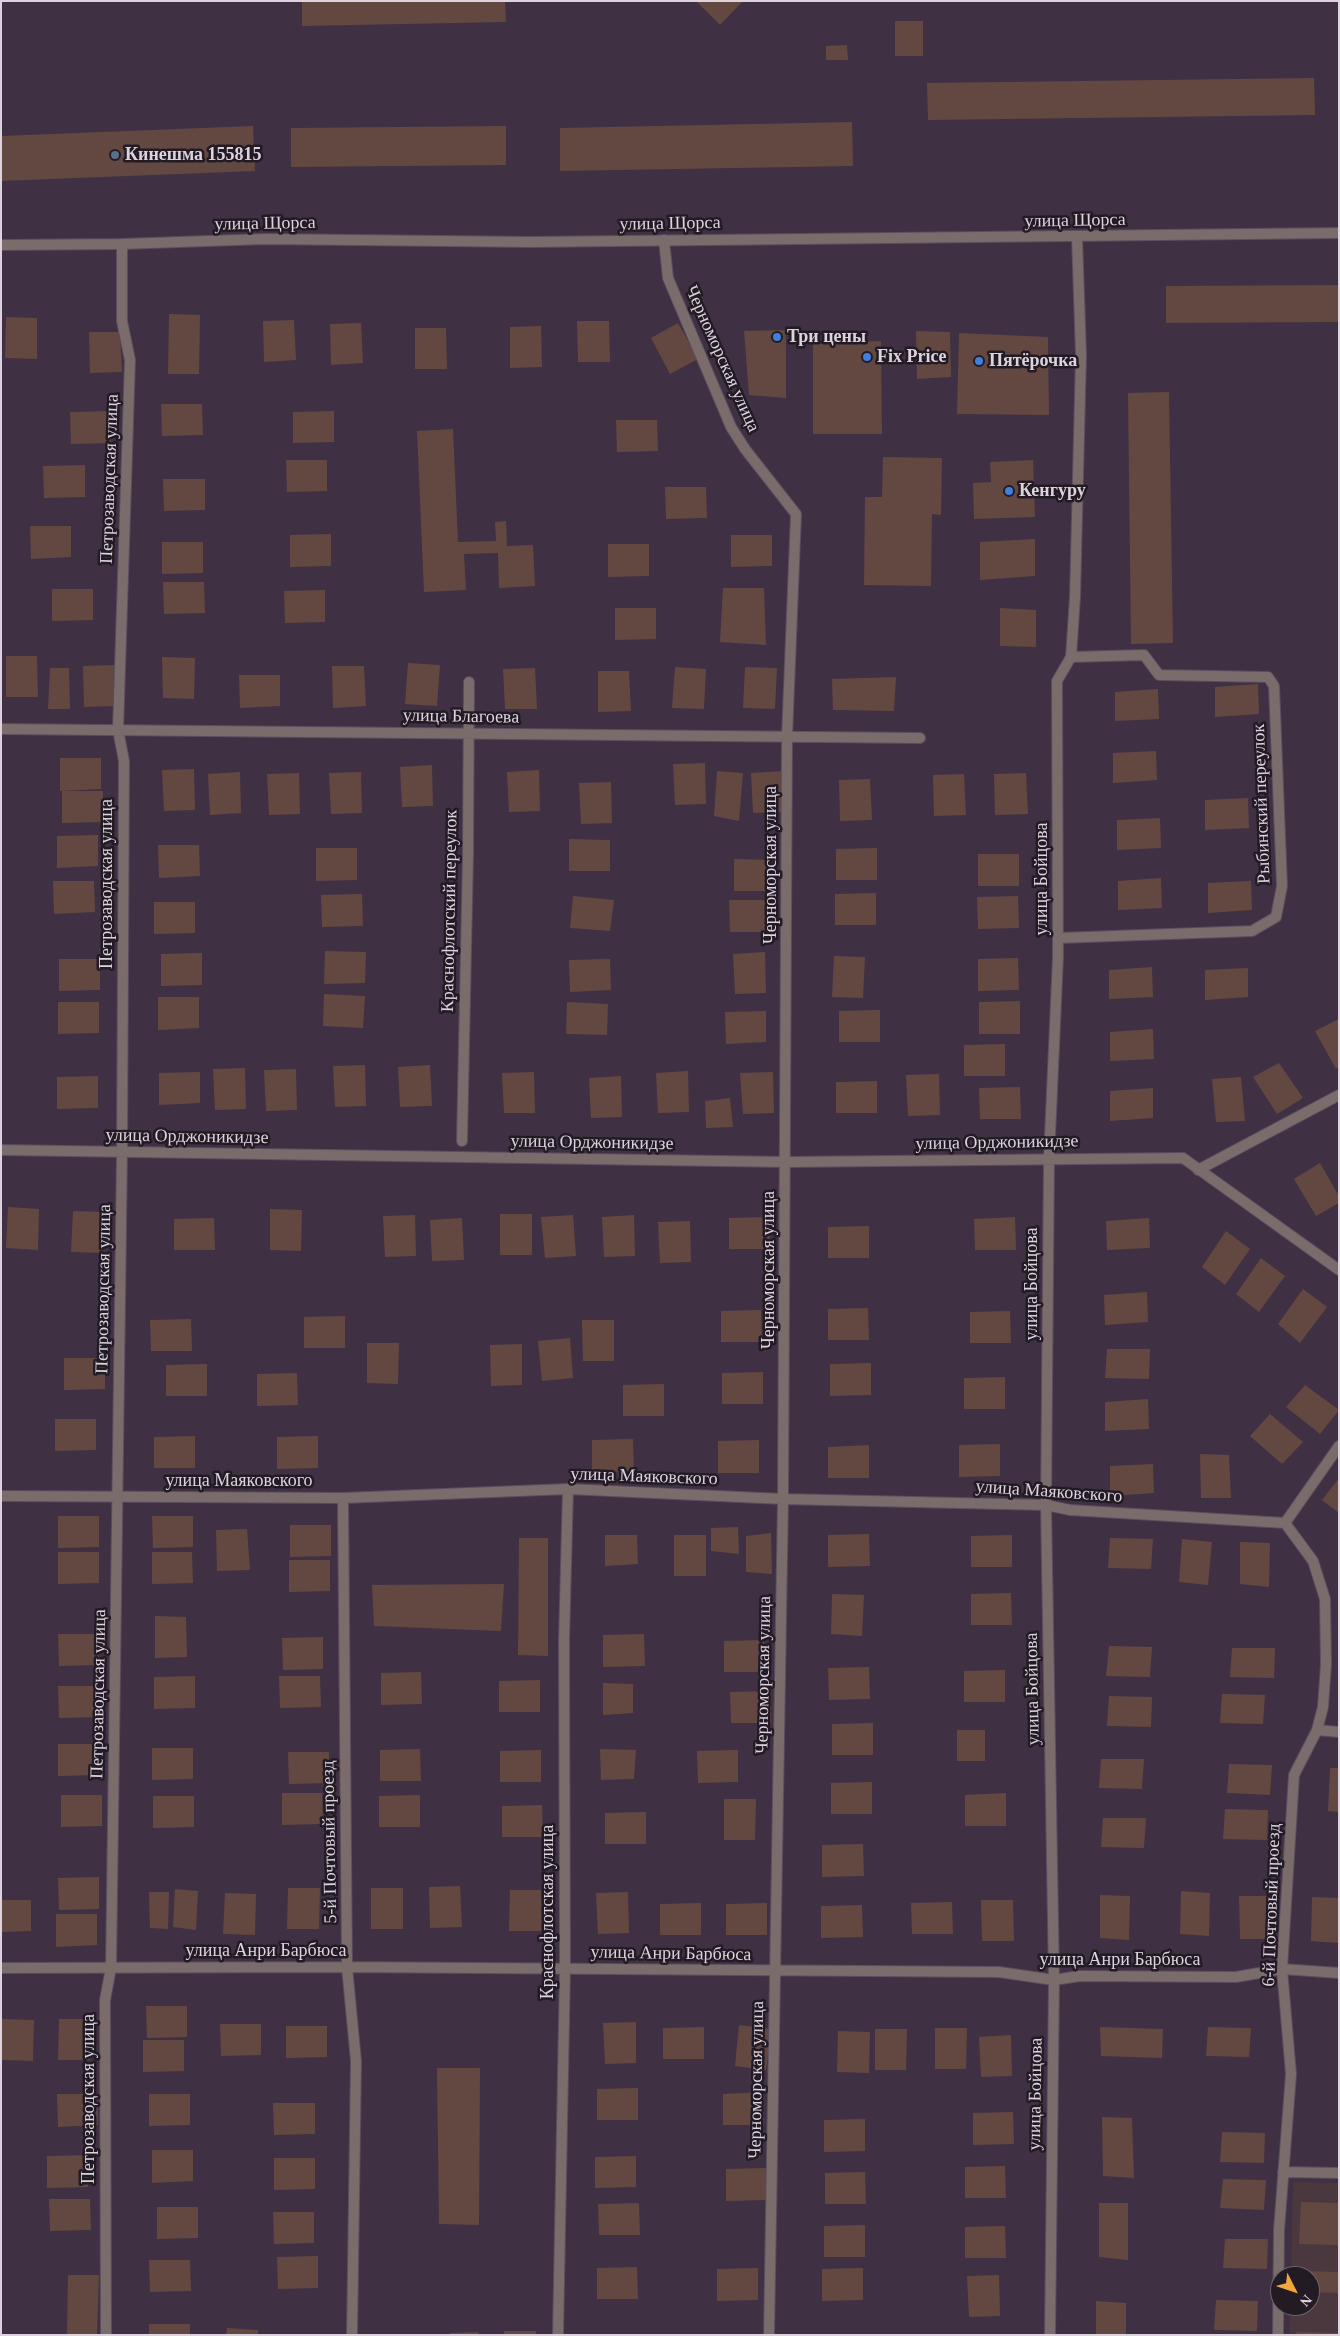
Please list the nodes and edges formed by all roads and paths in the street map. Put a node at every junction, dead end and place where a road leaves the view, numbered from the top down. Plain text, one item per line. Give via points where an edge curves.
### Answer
1 (1339, 233) edge
2 (1077, 237) junction
3 (664, 240) junction
4 (122, 244) junction
5 (1, 245) edge
6 (1071, 657) junction
7 (469, 682) dead end
8 (1, 729) edge
9 (118, 730) junction
10 (469, 734) junction
11 (787, 737) junction
12 (920, 738) dead end
13 (1059, 938) junction
14 (1339, 1095) edge
15 (462, 1141) dead end
16 (1, 1150) edge
17 (122, 1152) junction
18 (1049, 1158) junction
19 (786, 1162) junction
20 (1198, 1170) junction
21 (1339, 1270) edge
22 (1339, 1446) edge
23 (568, 1489) junction
24 (1, 1496) edge
25 (118, 1497) junction
26 (343, 1498) junction
27 (783, 1499) junction
28 (1046, 1505) junction
29 (1285, 1523) junction
30 (1317, 1730) junction
31 (1339, 1732) edge
32 (347, 1967) junction
33 (1, 1968) edge
34 (110, 1968) junction
35 (565, 1969) junction
36 (1282, 1969) junction
37 (775, 1971) junction
38 (1339, 1972) edge
39 (1054, 1980) junction
40 (1283, 2172) junction
41 (1339, 2173) edge
42 (106, 2335) edge
43 (352, 2335) edge
44 (558, 2335) edge
45 (769, 2335) edge
46 (1050, 2335) edge
47 (1278, 2335) edge

1 - 2 street, улица Щорса
2 - 3 street, улица Щорса
2 - 6 street, улица Бойцова via 1081,365
3 - 4 street, улица Щорса via 265,240
3 - 11 street, Черноморская улица via 668,278 731,427 796,514
4 - 5 street, улица Щорса
4 - 9 street, Петрозаводская улица via 122,320 130,360
6 - 13 street, улица Бойцова via 1057,681
6 - 13 street, Рыбинский переулок via 1144,655 1159,675 1268,677 1274,686 1282,886 1276,917 1252,930
7 - 10 street, Краснофлотский переулок
8 - 9 street, улица Благоева
9 - 10 street, улица Благоева
9 - 17 street, Петрозаводская улица via 124,761
10 - 11 street, улица Благоева
10 - 15 street, Краснофлотский переулок
11 - 12 street, улица Благоева
11 - 19 street, Черноморская улица
13 - 18 street, улица Бойцова
14 - 20 street
16 - 17 street, улица Орджоникидзе
17 - 19 street, улица Орджоникидзе
17 - 25 street, Петрозаводская улица
18 - 19 street, улица Орджоникидзе
18 - 20 street, улица Орджоникидзе via 1183,1158
18 - 28 street, улица Бойцова
19 - 27 street, Черноморская улица
20 - 21 street
22 - 29 street
23 - 26 street, улица Маяковского
23 - 27 street, улица Маяковского
23 - 35 street, Краснофлотская улица via 564,1641
24 - 25 street, улица Маяковского
25 - 26 street, улица Маяковского
25 - 34 street, Петрозаводская улица
26 - 32 street, 5-й Почтовый проезд
27 - 28 street, улица Маяковского
27 - 37 street, Черноморская улица
28 - 29 street, улица Маяковского via 1070,1510
28 - 39 street, улица Бойцова
29 - 30 street, 6-й Почтовый проезд via 1313,1561 1325,1599 1326,1664 1323,1707
30 - 31 street
30 - 36 street, 6-й Почтовый проезд via 1294,1775
32 - 34 street, улица Анри Барбюса
32 - 35 street, улица Анри Барбюса
32 - 43 street, 5-й Почтовый проезд via 356,2061
33 - 34 street, улица Анри Барбюса
34 - 42 street, Петрозаводская улица via 105,2000
35 - 37 street, улица Анри Барбюса
35 - 44 street, Краснофлотская улица
36 - 38 street, улица Анри Барбюса
36 - 39 street, улица Анри Барбюса via 1236,1977 1080,1976
36 - 40 street, 6-й Почтовый проезд via 1291,2074
37 - 39 street, улица Анри Барбюса via 999,1972
37 - 45 street, Черноморская улица
39 - 46 street, улица Бойцова
40 - 41 street
40 - 47 street, 6-й Почтовый проезд

